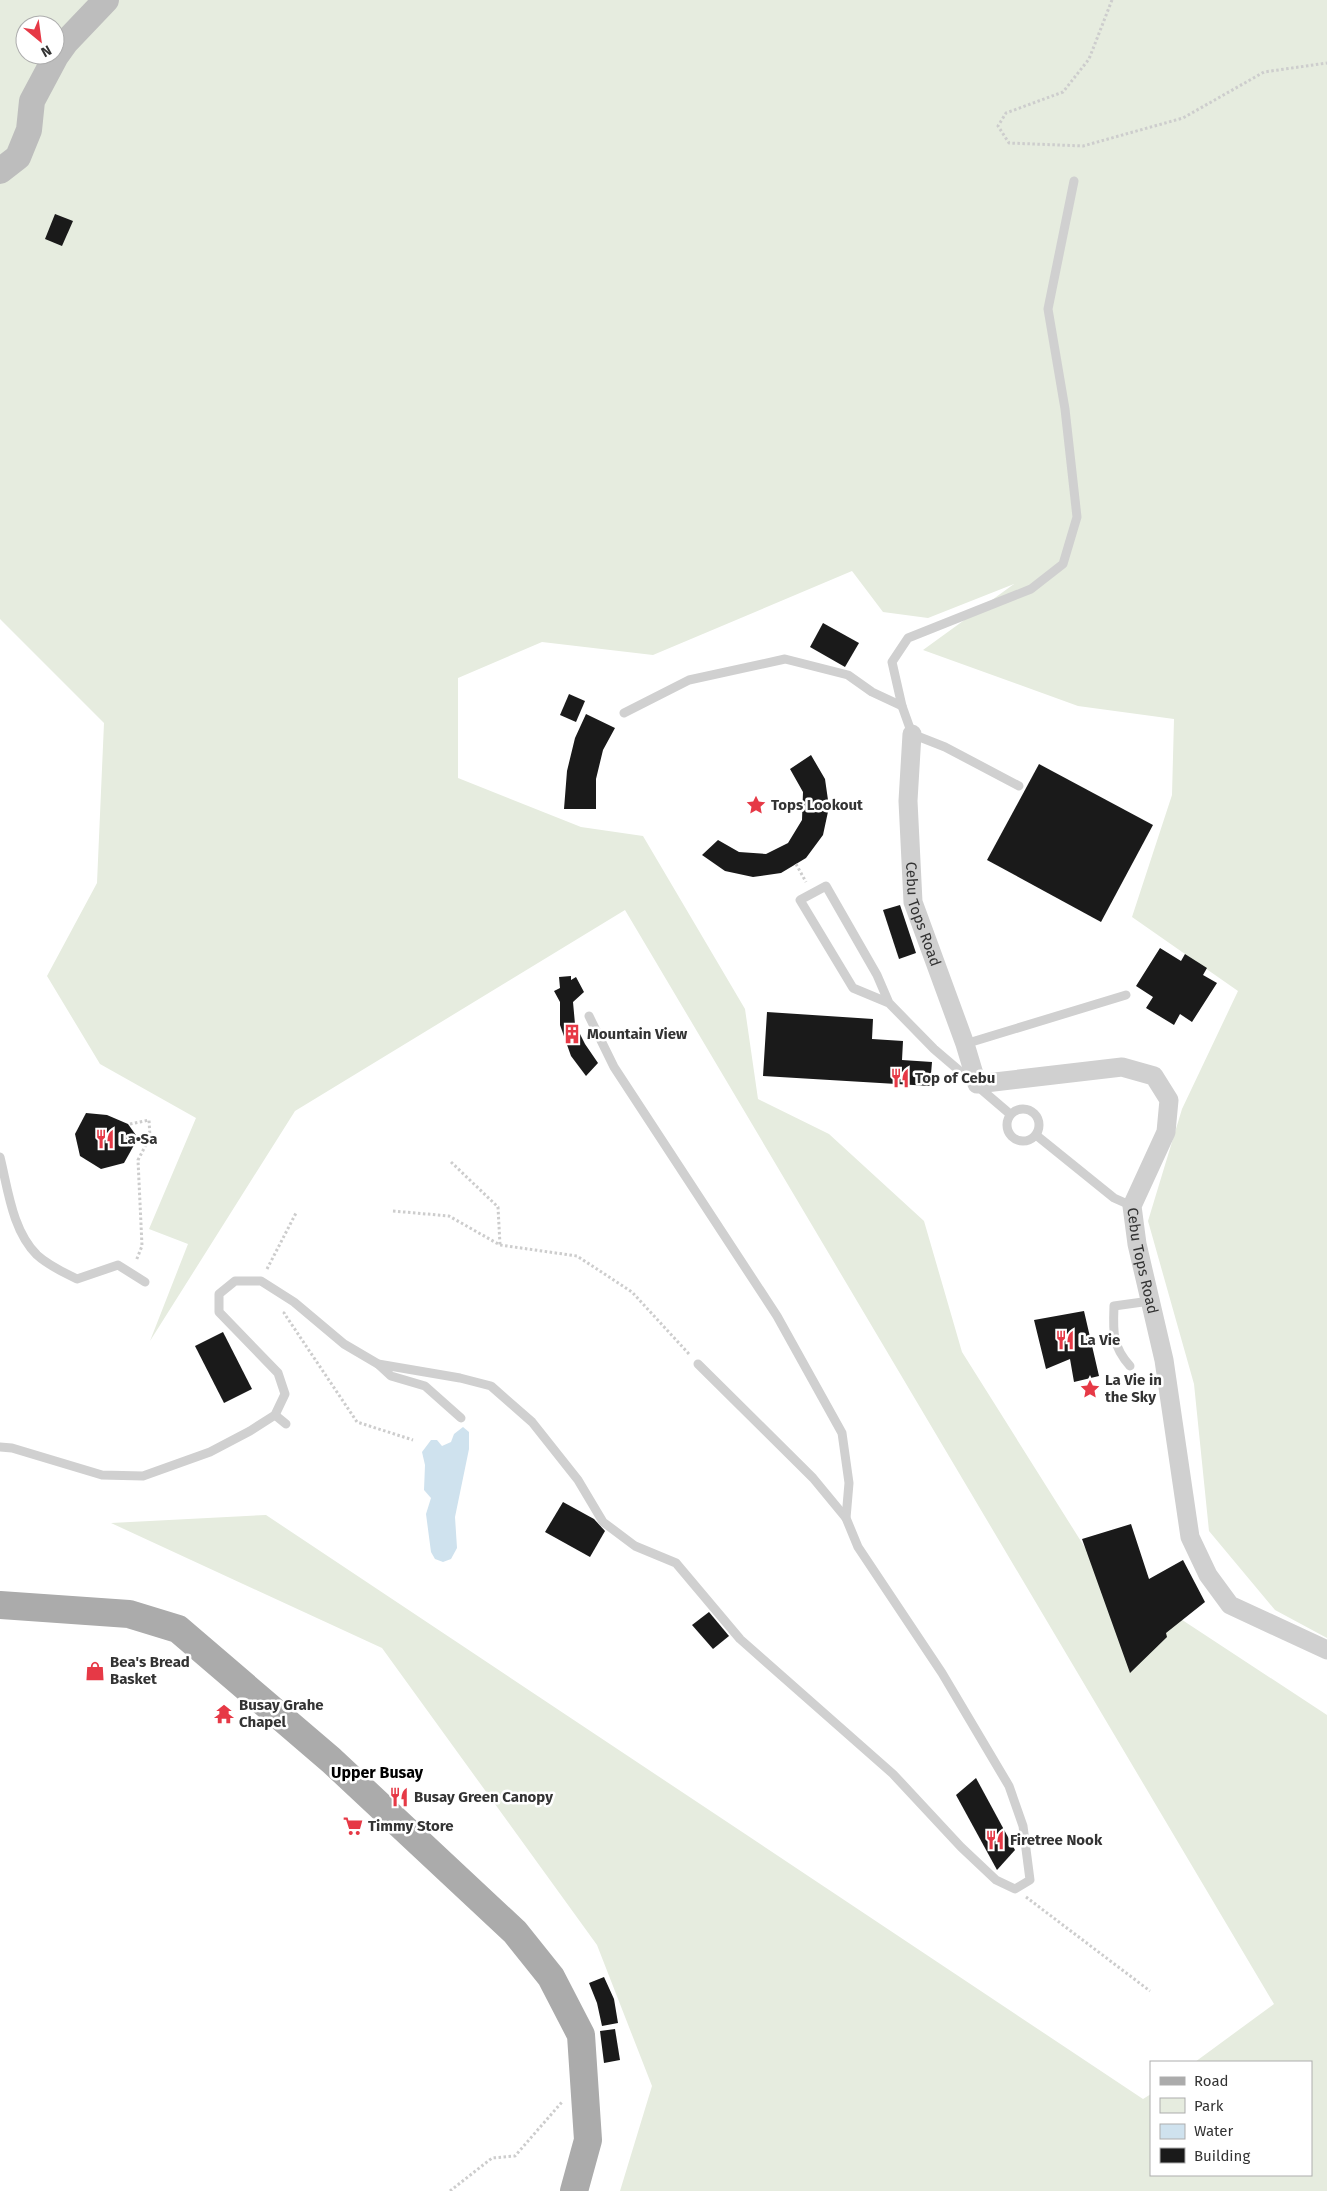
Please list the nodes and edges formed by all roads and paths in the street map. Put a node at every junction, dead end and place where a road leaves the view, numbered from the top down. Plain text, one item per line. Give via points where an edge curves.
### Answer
1 (106, 0) edge
2 (1112, 0) edge
3 (1327, 63) edge
4 (0, 171) edge
5 (1074, 181) dead end
6 (902, 706) junction
7 (624, 713) dead end
8 (912, 734) junction
9 (1019, 786) dead end
10 (796, 864) dead end
11 (813, 893) junction
12 (1126, 995) dead end
13 (889, 1003) junction
14 (589, 1016) dead end
15 (965, 1044) junction
16 (977, 1084) junction
17 (1010, 1114) junction
18 (130, 1124) dead end
19 (1036, 1135) junction
20 (0, 1157) edge
21 (451, 1162) dead end
22 (1132, 1206) junction
23 (393, 1211) dead end
24 (296, 1213) dead end
25 (500, 1245) junction
26 (132, 1274) junction
27 (261, 1281) junction
28 (145, 1282) dead end
29 (1150, 1301) junction
30 (294, 1302) junction
31 (378, 1364) junction
32 (698, 1364) joint
33 (1130, 1366) dead end
34 (275, 1415) junction
35 (461, 1418) dead end
36 (286, 1424) dead end
37 (413, 1440) dead end
38 (0, 1447) edge
39 (846, 1518) junction
40 (0, 1605) edge
41 (1327, 1650) edge
42 (1015, 1889) junction
43 (1150, 1991) dead end
44 (584, 2078) junction
45 (450, 2191) edge
46 (574, 2191) edge

1 - 4 street via 56,56 32,101 29,130 18,156
2 - 3 path via 1089,60 1063,92 1006,113 998,126 1008,143 1083,146 1183,118 1264,72
5 - 6 lane via 1048,309 1065,408 1077,517 1063,564 1031,589 908,638 892,662
6 - 7 lane via 872,692 848,675 785,659 689,680
6 - 8 lane
8 - 9 lane via 946,747
8 - 15 street, Cebu Tops Road via 908,801 913,902
10 - 11 path
11 - 13 lane via 826,886 877,975
11 - 13 lane via 800,900 853,988
12 - 15 lane
13 - 16 lane via 934,1049
14 - 39 lane via 638,1106 778,1316 842,1433 850,1483
15 - 16 street, Cebu Tops Road
16 - 17 lane
16 - 22 street, Cebu Tops Road via 1122,1067 1154,1076 1169,1100 1166,1132
17 - 19 lane via 1025,1108 1033,1112 1038,1119
17 - 19 lane via 1006,1128 1015,1140 1030,1140
18 - 26 path via 149,1120 150,1137 138,1160 142,1246
19 - 22 lane via 1114,1198
20 - 26 lane via 12,1210 36,1254 54,1268 77,1279 118,1265
21 - 25 path via 498,1207
22 - 29 street, Cebu Tops Road
23 - 25 path via 449,1216
24 - 27 path
25 - 32 path via 577,1256 632,1292
26 - 28 lane
27 - 30 lane
27 - 34 lane via 235,1282 219,1294 219,1312 278,1373 285,1394
29 - 33 lane via 1114,1306 1113,1335 1122,1358
29 - 41 street, Cebu Tops Road via 1164,1360 1190,1537 1208,1575 1230,1604
30 - 31 lane via 344,1344
30 - 37 path via 284,1313 357,1422
31 - 35 lane via 391,1376 424,1386
31 - 42 lane via 491,1386 532,1422 578,1480 603,1522 635,1546 676,1563 740,1639 893,1774 960,1847 996,1880
32 - 39 lane via 813,1478
34 - 36 lane
34 - 38 lane via 210,1452 143,1476 102,1475
39 - 42 lane via 858,1546 942,1673 1009,1786 1023,1826 1030,1880
40 - 44 main road via 129,1614 178,1629 331,1760 515,1932 551,1977 581,2035
42 - 43 path
44 - 45 path via 515,2156 492,2158
44 - 46 main road via 588,2140

